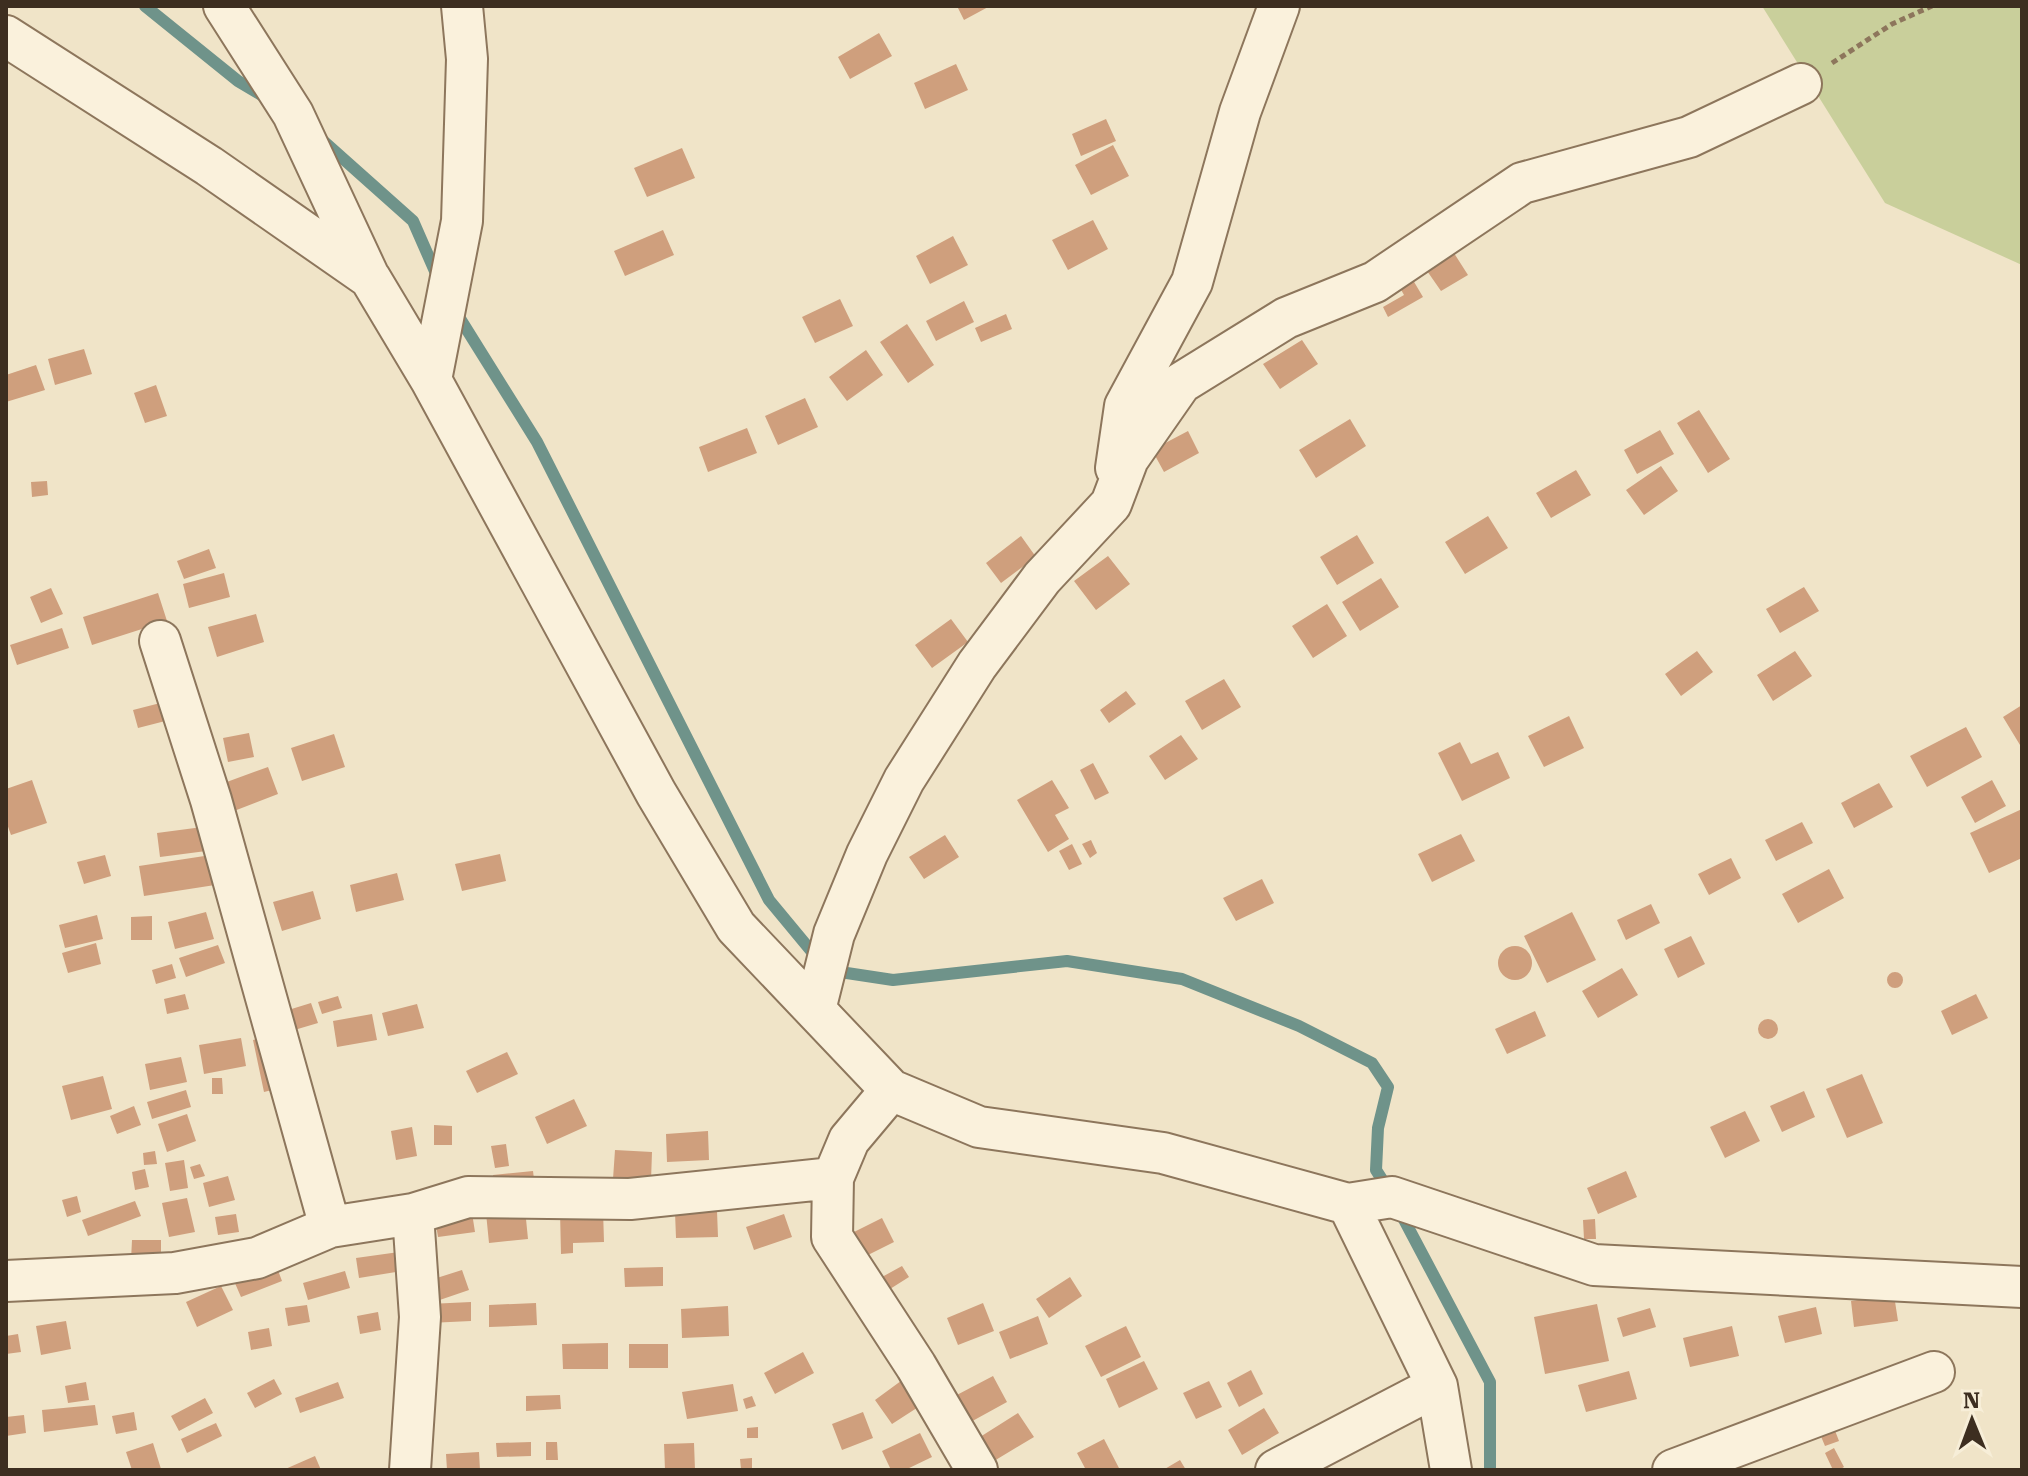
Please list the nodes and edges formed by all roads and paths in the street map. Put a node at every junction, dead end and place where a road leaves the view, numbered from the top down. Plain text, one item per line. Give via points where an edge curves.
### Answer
1 (224, 6) edge
2 (462, 6) edge
3 (1279, 6) edge
4 (1932, 6) edge
5 (6, 36) edge
6 (1801, 84) joint
7 (370, 278) junction
8 (431, 380) junction
9 (1111, 504) junction
10 (160, 641) dead end
11 (815, 1010) junction
12 (891, 1090) junction
13 (833, 1178) junction
14 (1348, 1204) junction
15 (413, 1214) junction
16 (330, 1227) junction
17 (6, 1281) edge
18 (2022, 1287) edge
19 (1934, 1372) dead end
20 (1437, 1386) junction
21 (410, 1470) edge
22 (977, 1470) edge
23 (1276, 1470) edge
24 (1451, 1470) edge
25 (1673, 1470) edge

1 - 7 street via 293,114
2 - 8 street via 467,59 462,221
3 - 9 street via 1240,112 1192,282 1125,406
4 - 6 path via 1892,24
5 - 7 street via 209,166
6 - 9 street via 1689,137 1522,183 1375,282 1286,318 1181,383 1128,459
7 - 8 street
8 - 11 street via 656,793 736,927
9 - 11 street via 1033,590 977,665 904,780 834,934
10 - 16 street via 211,800
11 - 12 street
12 - 13 street via 849,1140
12 - 14 street via 979,1127 1163,1153
13 - 15 street via 630,1199 468,1197
13 - 22 street via 832,1237
14 - 18 street via 1392,1197 1594,1265
14 - 20 street
15 - 16 street
15 - 21 street via 420,1317
16 - 17 street via 257,1258 175,1273
19 - 25 street
20 - 23 street
20 - 24 street

